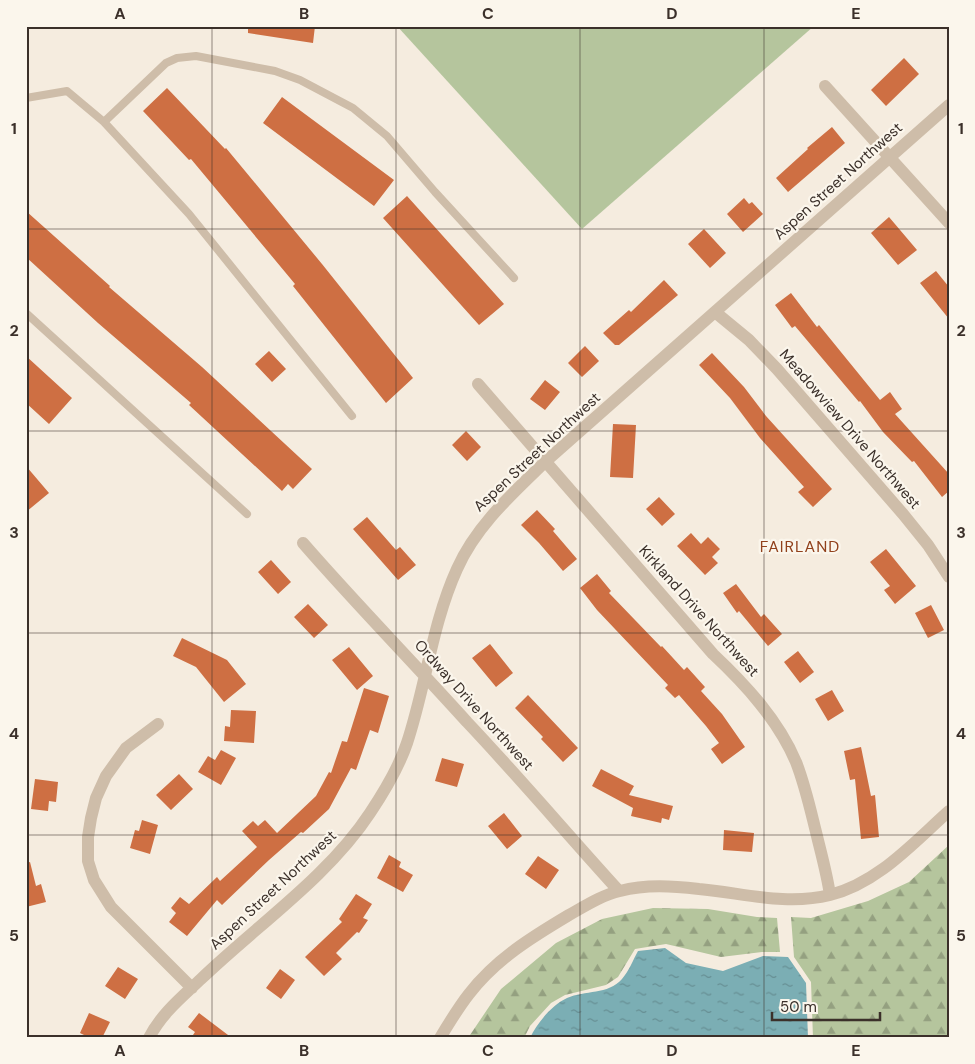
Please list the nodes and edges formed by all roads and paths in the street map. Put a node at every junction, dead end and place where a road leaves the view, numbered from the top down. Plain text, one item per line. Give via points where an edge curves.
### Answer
1 (825, 86) dead end
2 (26, 98) edge
3 (949, 105) edge
4 (104, 122) junction
5 (890, 157) junction
6 (949, 223) edge
7 (514, 278) dead end
8 (715, 312) junction
9 (26, 313) edge
10 (478, 384) dead end
11 (352, 416) dead end
12 (545, 462) junction
13 (247, 514) dead end
14 (303, 543) dead end
15 (949, 577) edge
16 (425, 676) junction
17 (158, 724) dead end
18 (949, 811) edge
19 (619, 891) junction
20 (830, 895) junction
21 (192, 988) junction
22 (149, 1038) edge
23 (440, 1038) edge

1 - 5 street
2 - 4 lane via 67,91
3 - 5 street, Aspen Street Northwest
4 - 7 lane via 166,63 176,58 196,56 300,80 353,108 387,136
4 - 11 lane via 189,214
5 - 6 street
5 - 8 street, Aspen Street Northwest
8 - 12 street, Aspen Street Northwest
8 - 15 street, Meadowview Drive Northwest via 749,340 783,377 903,514
9 - 13 lane
10 - 12 street, Kirkland Drive Northwest
12 - 16 street, Aspen Street Northwest via 481,528 468,547 446,595
12 - 20 street, Kirkland Drive Northwest via 713,654 738,677 782,735 806,789
14 - 16 street, Ordway Drive Northwest
16 - 19 street, Ordway Drive Northwest
16 - 21 street, Aspen Street Northwest via 407,744 395,770 347,845
17 - 21 street via 126,748 106,776 91,818 88,860 94,880 111,907
18 - 20 street via 889,865 863,882
19 - 20 street via 661,886 787,900 809,900
19 - 23 street via 584,907 512,951 470,992
21 - 22 street, Aspen Street Northwest via 165,1013

